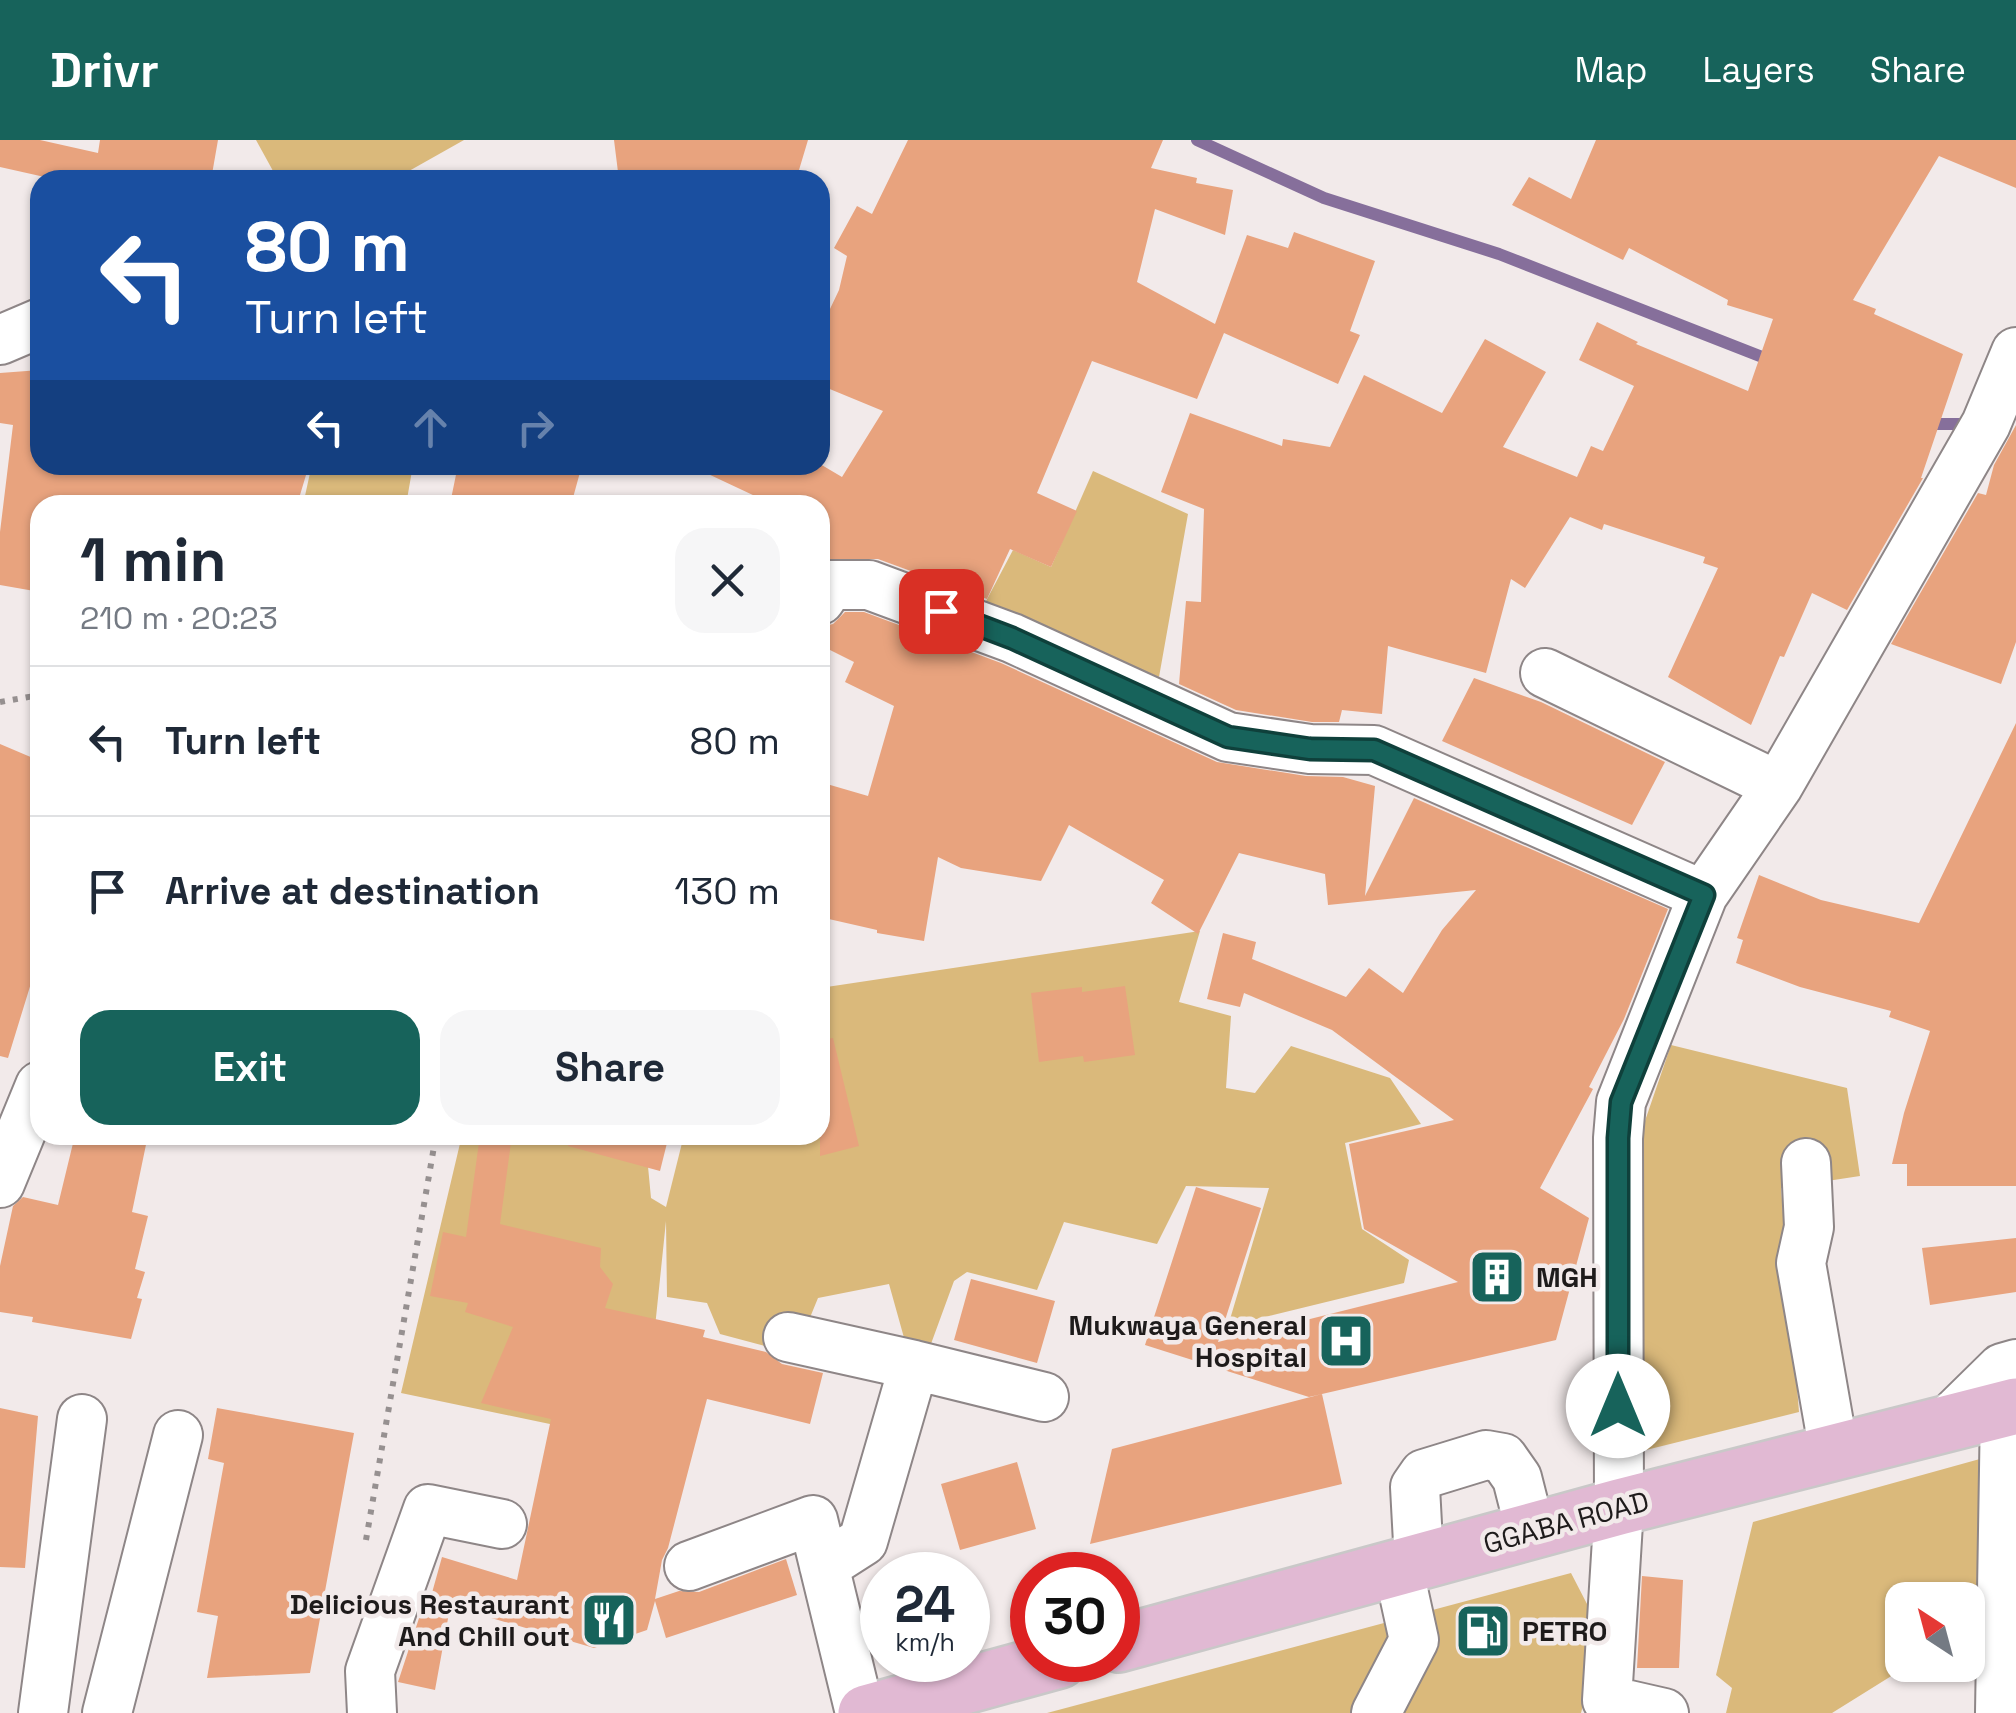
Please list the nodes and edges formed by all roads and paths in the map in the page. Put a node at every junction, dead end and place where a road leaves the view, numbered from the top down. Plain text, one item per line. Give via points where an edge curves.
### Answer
1 (30, 327) edge
2 (0, 340) edge
3 (2016, 352) edge
4 (830, 585) edge
5 (1546, 673) dead end
6 (30, 698) edge
7 (0, 702) edge
8 (1778, 786) junction
9 (1704, 895) junction
10 (30, 1110) edge
11 (434, 1145) edge
12 (1806, 1163) dead end
13 (0, 1182) edge
14 (788, 1337) dead end
15 (914, 1365) junction
16 (2012, 1393) edge
17 (1044, 1397) dead end
18 (82, 1419) dead end
19 (178, 1435) dead end
20 (1834, 1452) junction
21 (1619, 1508) junction
22 (502, 1524) dead end
23 (1531, 1533) junction
24 (2009, 1548) edge
25 (363, 1550) dead end
26 (1408, 1564) junction
27 (689, 1566) dead end
28 (824, 1566) junction
29 (1140, 1638) edge
30 (1010, 1673) edge
31 (43, 1713) edge
32 (107, 1713) edge
33 (372, 1713) edge
34 (863, 1713) edge
35 (1376, 1713) edge
36 (1664, 1713) edge
37 (2000, 1713) edge

1 - 2 street
3 - 8 street via 1986,424
4 - 9 street via 870,584 1012,638 1228,737 1374,750
5 - 8 street
6 - 7 path
8 - 9 street
9 - 21 street via 1621,1102
10 - 13 street
11 - 25 path
12 - 20 street via 1809,1227 1801,1264
14 - 15 street
15 - 17 street
15 - 28 street via 863,1542
16 - 20 main road, GGABA ROAD via 1946,1422
16 - 24 street
18 - 31 street
19 - 32 street
20 - 21 main road, GGABA ROAD
21 - 23 main road, GGABA ROAD
21 - 36 street via 1607,1700
22 - 33 street via 428,1510 370,1671
23 - 26 main road, GGABA ROAD
23 - 26 street via 1517,1478 1503,1458 1486,1455 1419,1479
24 - 37 street
26 - 29 main road, GGABA ROAD
26 - 35 street via 1414,1640
27 - 28 street via 813,1520
28 - 34 street
30 - 34 main road

